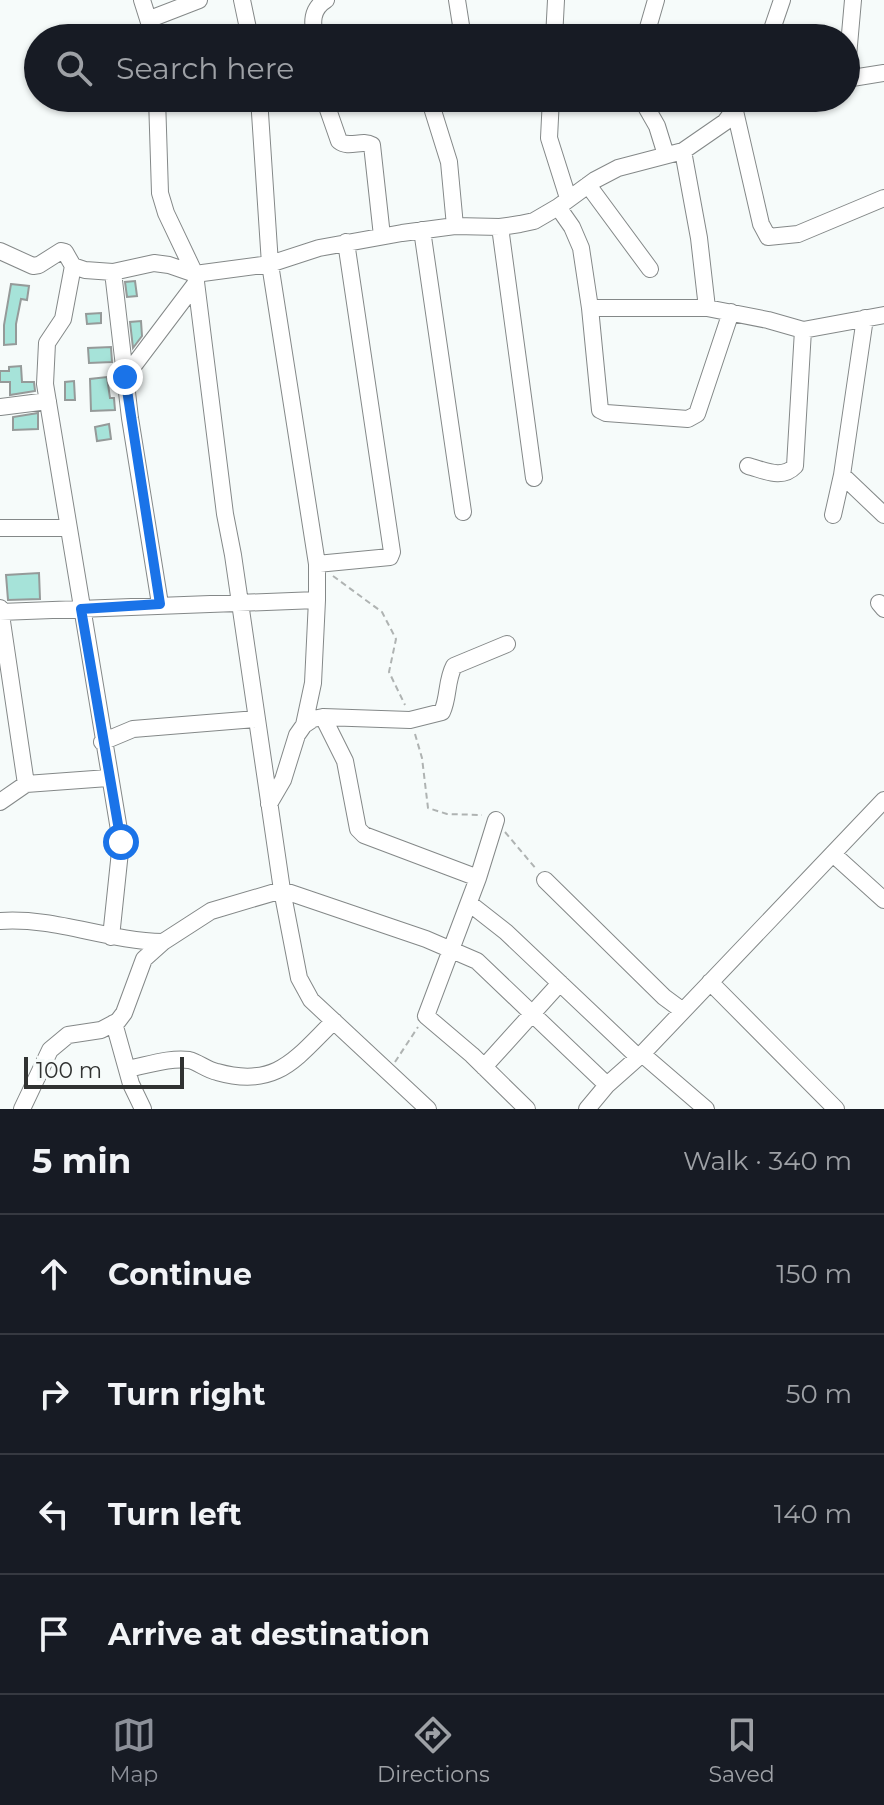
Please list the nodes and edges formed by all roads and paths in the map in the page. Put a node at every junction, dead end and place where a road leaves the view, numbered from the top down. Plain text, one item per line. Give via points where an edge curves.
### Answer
1 (142, 0) edge
2 (199, 0) edge
3 (242, 0) edge
4 (326, 0) edge
5 (457, 0) edge
6 (556, 0) edge
7 (656, 0) edge
8 (782, 0) edge
9 (853, 0) edge
10 (150, 19) junction
11 (151, 24) edge
12 (247, 24) edge
13 (313, 24) edge
14 (461, 24) edge
15 (555, 24) edge
16 (649, 24) edge
17 (774, 24) edge
18 (851, 24) edge
19 (884, 73) edge
20 (860, 77) edge
21 (157, 112) edge
22 (260, 112) edge
23 (329, 112) edge
24 (433, 112) edge
25 (550, 112) edge
26 (649, 112) edge
27 (733, 112) edge
28 (740, 112) edge
29 (674, 153) junction
30 (588, 185) junction
31 (884, 198) edge
32 (563, 202) junction
33 (455, 226) junction
34 (500, 227) junction
35 (422, 230) junction
36 (382, 236) junction
37 (346, 242) junction
38 (0, 251) edge
39 (270, 264) junction
40 (73, 266) junction
41 (650, 269) dead end
42 (113, 272) junction
43 (195, 278) junction
44 (590, 308) junction
45 (707, 308) junction
46 (731, 312) junction
47 (884, 315) edge
48 (865, 318) junction
49 (803, 330) junction
50 (125, 377) junction
51 (48, 401) junction
52 (0, 407) edge
53 (748, 466) dead end
54 (842, 475) junction
55 (534, 478) dead end
56 (463, 512) dead end
57 (833, 515) dead end
58 (884, 515) edge
59 (0, 528) edge
60 (68, 528) junction
61 (317, 564) junction
62 (317, 600) junction
63 (240, 601) junction
64 (160, 604) junction
65 (81, 609) junction
66 (0, 611) edge
67 (507, 644) dead end
68 (323, 717) junction
69 (257, 719) junction
70 (304, 725) junction
71 (102, 742) junction
72 (108, 778) junction
73 (26, 784) junction
74 (884, 800) edge
75 (0, 802) edge
76 (269, 804) junction
77 (496, 820) dead end
78 (833, 854) junction
79 (478, 878) junction
80 (545, 880) dead end
81 (282, 890) junction
82 (884, 900) edge
83 (469, 903) junction
84 (0, 921) edge
85 (111, 937) junction
86 (163, 942) junction
87 (452, 949) junction
88 (710, 982) junction
89 (560, 983) junction
90 (683, 1011) junction
91 (533, 1015) junction
92 (426, 1016) junction
93 (334, 1021) junction
94 (114, 1023) junction
95 (640, 1055) junction
96 (484, 1067) junction
97 (127, 1069) junction
98 (388, 1071) junction
99 (607, 1085) junction
100 (22, 1109) edge
101 (143, 1109) edge
102 (428, 1109) edge
103 (527, 1109) edge
104 (587, 1109) edge
105 (706, 1109) edge
106 (836, 1109) edge

1 - 10 street
2 - 10 street
3 - 12 street
4 - 13 street
5 - 14 street
6 - 15 street
7 - 16 street
8 - 17 street
9 - 18 street
10 - 11 street
19 - 20 street
21 - 43 street via 162,204
22 - 39 street
23 - 36 street via 339,141 372,145
24 - 33 street via 449,162
25 - 32 street via 549,138
26 - 29 street
27 - 29 street
28 - 31 street via 761,224 768,237 798,234
29 - 30 street via 618,168
29 - 45 street via 699,238
30 - 32 street
30 - 41 street
32 - 34 street via 534,221
32 - 44 street via 581,248
33 - 34 street
33 - 35 street
34 - 55 street
35 - 36 street
35 - 56 street
36 - 37 street
37 - 39 street
37 - 61 street via 392,552 378,560
38 - 40 street via 33,266 63,251
39 - 43 street
39 - 61 street
40 - 42 street
40 - 51 street via 63,319 47,343
42 - 43 street via 154,263
42 - 50 street
43 - 50 street
43 - 63 street
44 - 45 street
44 - 46 street via 600,410 688,419 697,414
45 - 46 street
46 - 49 street
47 - 48 street
48 - 49 street
48 - 54 street
49 - 53 street via 795,466 780,474
50 - 64 street
51 - 52 street
51 - 60 street
54 - 57 street
54 - 58 street
59 - 60 street
60 - 65 street
61 - 62 street
62 - 63 street
62 - 70 street via 313,683
63 - 64 street
63 - 69 street
64 - 65 street
65 - 66 street
65 - 71 street
66 - 73 street
67 - 68 street via 454,666 442,712 410,720
68 - 70 street
68 - 79 street via 345,761 358,829
69 - 71 street via 133,729
69 - 76 street
70 - 76 street
71 - 72 street
72 - 73 street
72 - 85 street via 121,850
73 - 75 street
74 - 78 street
76 - 81 street
77 - 79 street
78 - 82 street
78 - 88 street
79 - 83 street
80 - 90 street
81 - 86 street via 211,911
81 - 87 street
81 - 93 street via 299,978 311,1000
83 - 87 street
83 - 89 street
84 - 85 street via 55,924
85 - 86 street
86 - 94 street via 144,959 124,1013
87 - 91 street via 477,961
87 - 92 street
88 - 90 street
88 - 106 street
89 - 91 street
89 - 95 street
90 - 95 street
91 - 96 street
91 - 99 street
92 - 96 street
92 - 98 path
93 - 97 street via 272,1074 218,1073 188,1060
93 - 98 street
94 - 97 street
94 - 100 street via 58,1041
95 - 99 street
95 - 105 street
96 - 103 street
97 - 101 street
98 - 102 street
99 - 104 street

